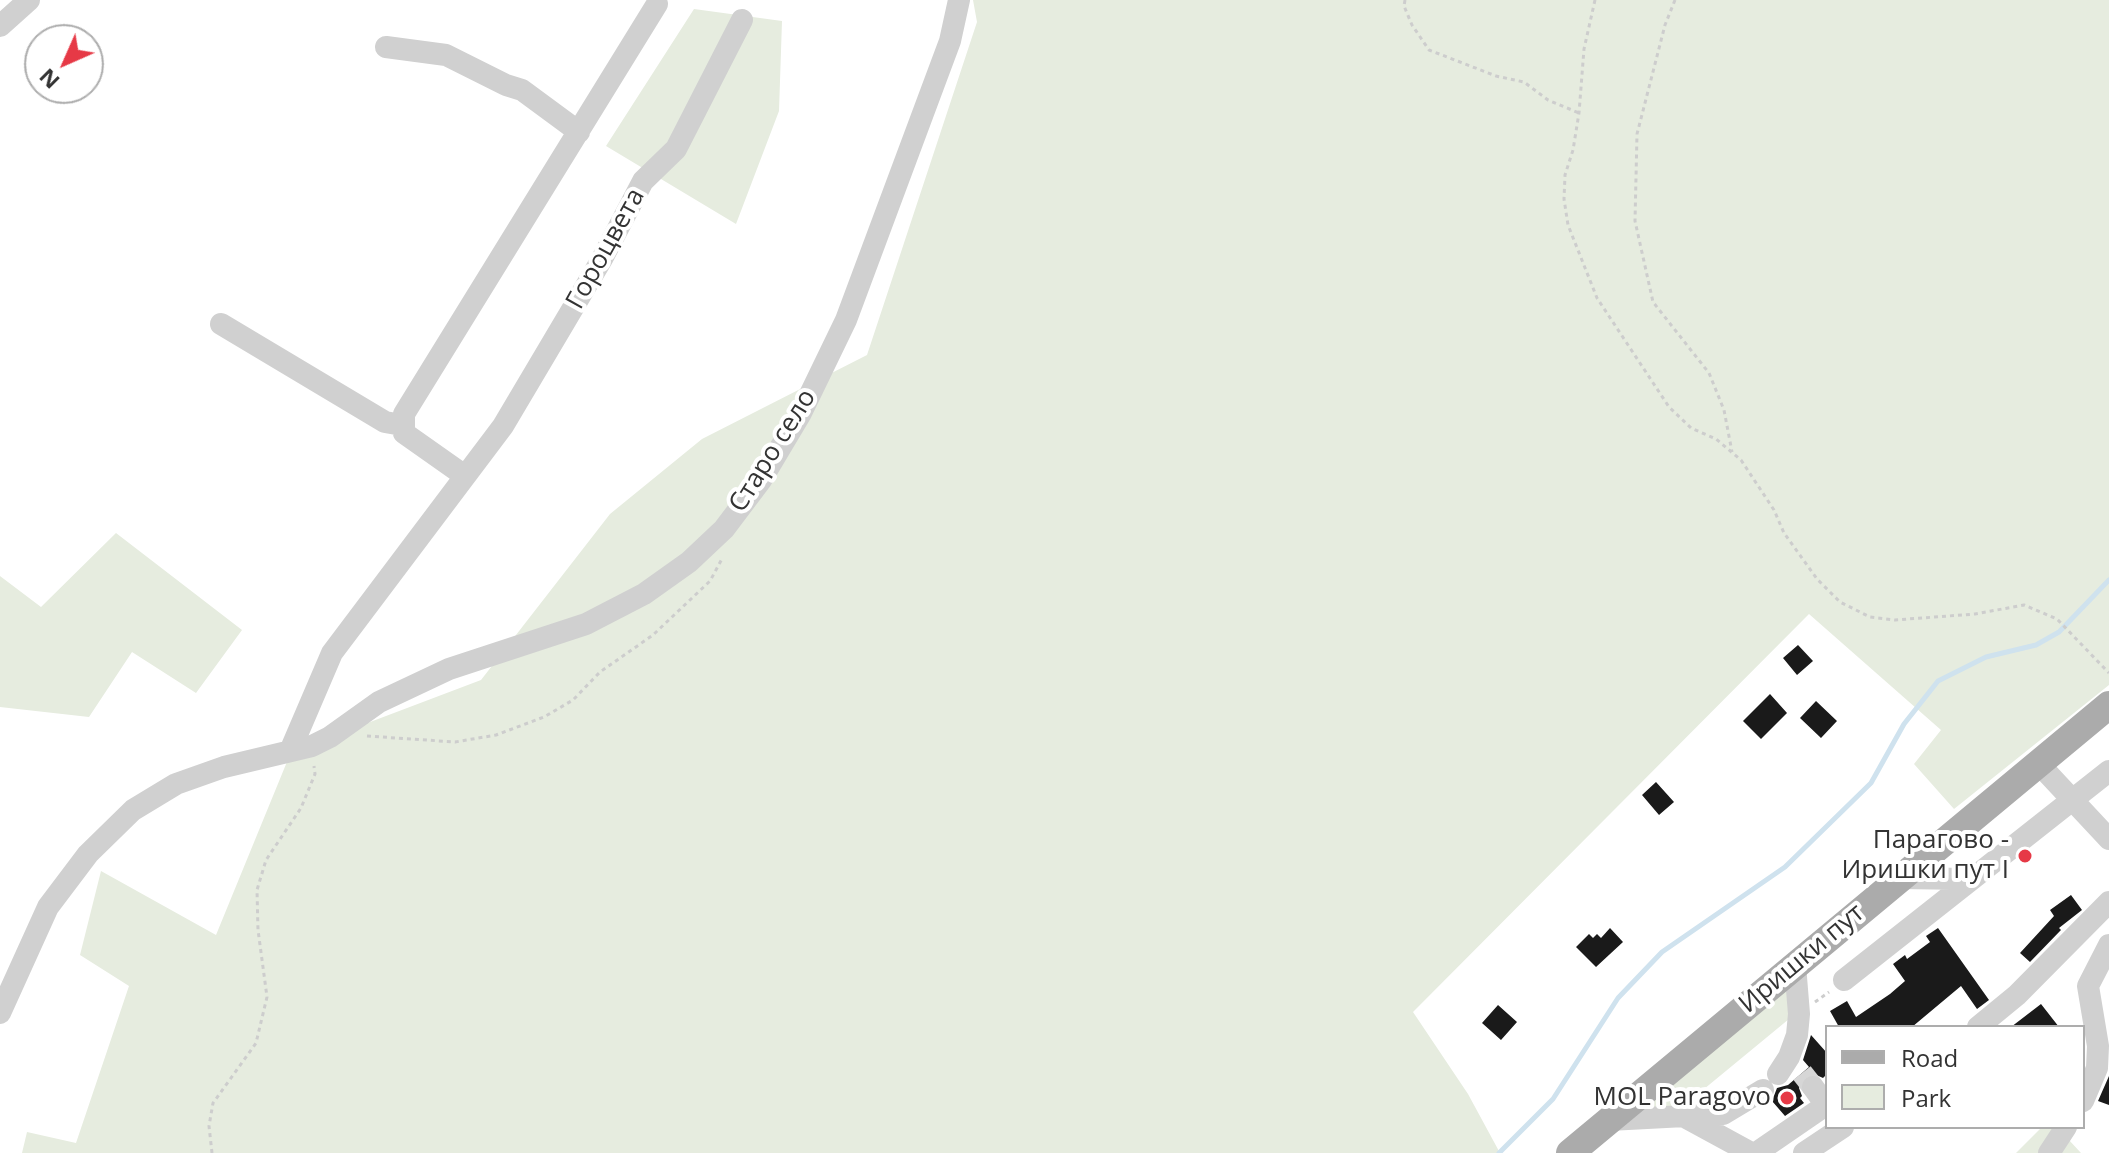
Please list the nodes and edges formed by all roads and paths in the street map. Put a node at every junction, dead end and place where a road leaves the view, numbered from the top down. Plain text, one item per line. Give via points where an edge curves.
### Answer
1 (29, 0) edge
2 (959, 0) edge
3 (1405, 0) edge
4 (1595, 0) edge
5 (1675, 0) edge
6 (657, 4) dead end
7 (742, 20) dead end
8 (0, 26) edge
9 (386, 47) dead end
10 (1579, 113) junction
11 (579, 132) junction
12 (221, 324) dead end
13 (402, 425) junction
14 (1732, 452) junction
15 (465, 476) junction
16 (724, 529) junction
17 (2109, 673) edge
18 (2109, 705) edge
19 (311, 745) junction
20 (2038, 763) junction
21 (2109, 771) edge
22 (2070, 799) junction
23 (2109, 839) edge
24 (1899, 878) junction
25 (1969, 879) junction
26 (2109, 902) edge
27 (2109, 945) edge
28 (1795, 965) junction
29 (1844, 980) joint
30 (0, 1013) edge
31 (1799, 1014) junction
32 (1980, 1025) edge
33 (2104, 1049) edge
34 (1789, 1076) junction
35 (2085, 1096) edge
36 (1825, 1104) edge
37 (1825, 1106) edge
38 (1684, 1117) junction
39 (1609, 1120) junction
40 (1840, 1129) edge
41 (2065, 1129) edge
42 (212, 1153) edge
43 (1570, 1153) edge
44 (1754, 1153) edge
45 (1804, 1153) edge
46 (2049, 1153) edge

1 - 8 street
2 - 16 street, Старо село via 950,41 846,320 801,413
3 - 10 path via 1412,25 1429,50 1524,82
4 - 10 path via 1584,49
5 - 14 path via 1637,134 1635,221 1653,302 1709,373 1724,410
6 - 11 street
7 - 15 street, Гороцвета via 676,149 643,181 503,426
9 - 11 street via 446,55 522,90
10 - 14 path via 1564,199 1591,285 1669,407 1691,428
11 - 13 street
12 - 13 street via 385,422
13 - 15 street via 404,433
14 - 17 path via 1817,579 1840,602 1870,617 1895,620 2024,605 2057,619
15 - 19 street, Гороцвета via 332,653
16 - 19 street, Старо село via 644,594 586,624 426,679
16 - 19 path via 723,557 710,581 653,635 544,717 496,735 455,742 368,736
18 - 20 main road, Иришки пут
19 - 30 street via 176,784 133,810 88,854 48,907
19 - 42 path via 315,774 301,808 266,860 257,890 267,997 256,1043 213,1103
20 - 22 street
20 - 24 main road, Иришки пут
21 - 22 street
22 - 23 street
22 - 25 street
24 - 25 street
24 - 28 main road, Иришки пут
25 - 29 street
26 - 32 street
27 - 33 street via 2088,986
28 - 31 street
28 - 39 main road, Иришки пут
29 - 31 path
31 - 34 street
33 - 35 street
34 - 36 street
34 - 38 street via 1723,1114
37 - 44 street
38 - 39 street
38 - 44 street
39 - 43 main road, Иришки пут
40 - 45 street
41 - 46 street

